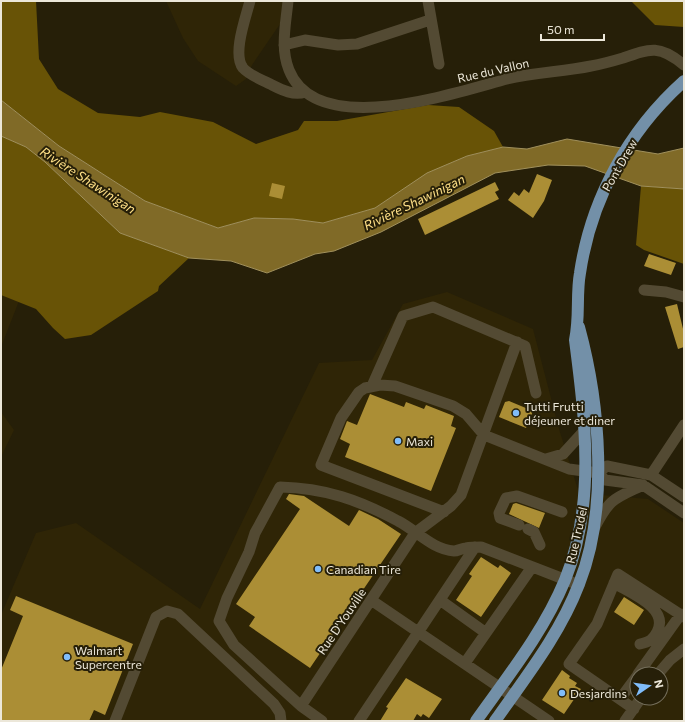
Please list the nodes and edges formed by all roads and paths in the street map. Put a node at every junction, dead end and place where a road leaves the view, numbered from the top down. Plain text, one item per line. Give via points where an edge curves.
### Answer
1 (250, 1) edge
2 (288, 1) edge
3 (428, 1) edge
4 (430, 20) junction
5 (284, 45) junction
6 (439, 64) dead end
7 (684, 65) edge
8 (684, 81) edge
9 (305, 92) junction
10 (592, 216) joint
11 (644, 290) dead end
12 (684, 297) edge
13 (579, 324) junction
14 (517, 342) junction
15 (372, 386) junction
16 (536, 393) dead end
17 (684, 425) edge
18 (584, 431) junction
19 (484, 435) junction
20 (546, 459) junction
21 (592, 472) junction
22 (651, 475) junction
23 (643, 485) junction
24 (684, 497) edge
25 (444, 512) junction
26 (562, 512) dead end
27 (684, 513) edge
28 (595, 527) junction
29 (415, 533) junction
30 (540, 545) dead end
31 (475, 547) junction
32 (532, 567) junction
33 (565, 579) junction
34 (614, 583) junction
35 (579, 585) junction
36 (371, 600) junction
37 (440, 600) junction
38 (682, 616) edge
39 (418, 632) junction
40 (486, 633) junction
41 (640, 644) dead end
42 (684, 649) edge
43 (465, 663) junction
44 (645, 666) edge
45 (665, 666) edge
46 (500, 687) junction
47 (629, 687) edge
48 (513, 695) junction
49 (620, 699) junction
50 (301, 706) junction
51 (636, 706) edge
52 (634, 709) junction
53 (115, 721) edge
54 (281, 721) edge
55 (322, 721) edge
56 (359, 721) edge
57 (476, 721) edge
58 (495, 721) edge
59 (549, 721) edge
60 (625, 721) edge

1 - 9 street via 239,47 238,57 242,66 251,75 280,89
2 - 5 street
3 - 4 street
4 - 5 street via 357,44 338,46 305,40
4 - 6 street
5 - 9 street via 289,71
7 - 9 street, Rue du Vallon via 664,51 646,50 593,66 517,77 427,98 366,108 332,105 317,100
8 - 10 main road, Pont Drew via 649,116 620,160
10 - 13 main road, Rue Trudel via 580,274
11 - 12 street
13 - 18 main road, Rue Trudel via 575,340
13 - 21 main road, Rue Trudel via 585,346 599,452
14 - 15 street via 433,307 403,316
14 - 16 street via 525,346
14 - 19 street, Rue D'Youville
15 - 19 street via 395,386 453,406 466,414
15 - 25 street via 359,392 341,418 321,465
17 - 22 street
18 - 20 street via 562,454
18 - 21 main road, Rue Trudel
19 - 20 street
19 - 25 street, Rue D'Youville via 461,495
20 - 21 street via 569,469
21 - 22 street via 607,466
21 - 23 street via 605,480
21 - 28 main road, Rue Trudel
21 - 33 main road, Rue Trudel
22 - 24 street
23 - 27 street
23 - 28 street via 614,499 606,506
25 - 29 street, Rue D'Youville
26 - 30 street via 517,496 506,498 499,513 500,518 534,532
28 - 35 main road, Rue Trudel
29 - 31 street via 440,547 455,551
29 - 36 street, Rue D'Youville
29 - 50 street via 400,522 359,501 305,487 280,487 255,533 219,621 234,645
31 - 32 street
31 - 37 street
32 - 33 street
32 - 40 street
33 - 35 street
33 - 46 main road, Rue Trudel via 540,628
34 - 38 street via 618,574
34 - 41 street via 653,608 660,617 660,625 653,638
34 - 49 street via 597,624 569,664
35 - 48 main road, Rue Trudel via 553,637
36 - 39 street
36 - 50 street, Rue D'Youville
37 - 39 street
37 - 40 street
38 - 44 street
39 - 43 street
39 - 56 street
40 - 43 street
42 - 45 street
43 - 46 street
46 - 48 street
46 - 57 main road, Rue Trudel
47 - 49 street
48 - 58 main road, Rue Trudel
48 - 59 street
49 - 52 street
50 - 55 street
51 - 52 street
52 - 60 street
53 - 54 street via 156,617 168,611 178,614 274,704 280,713

